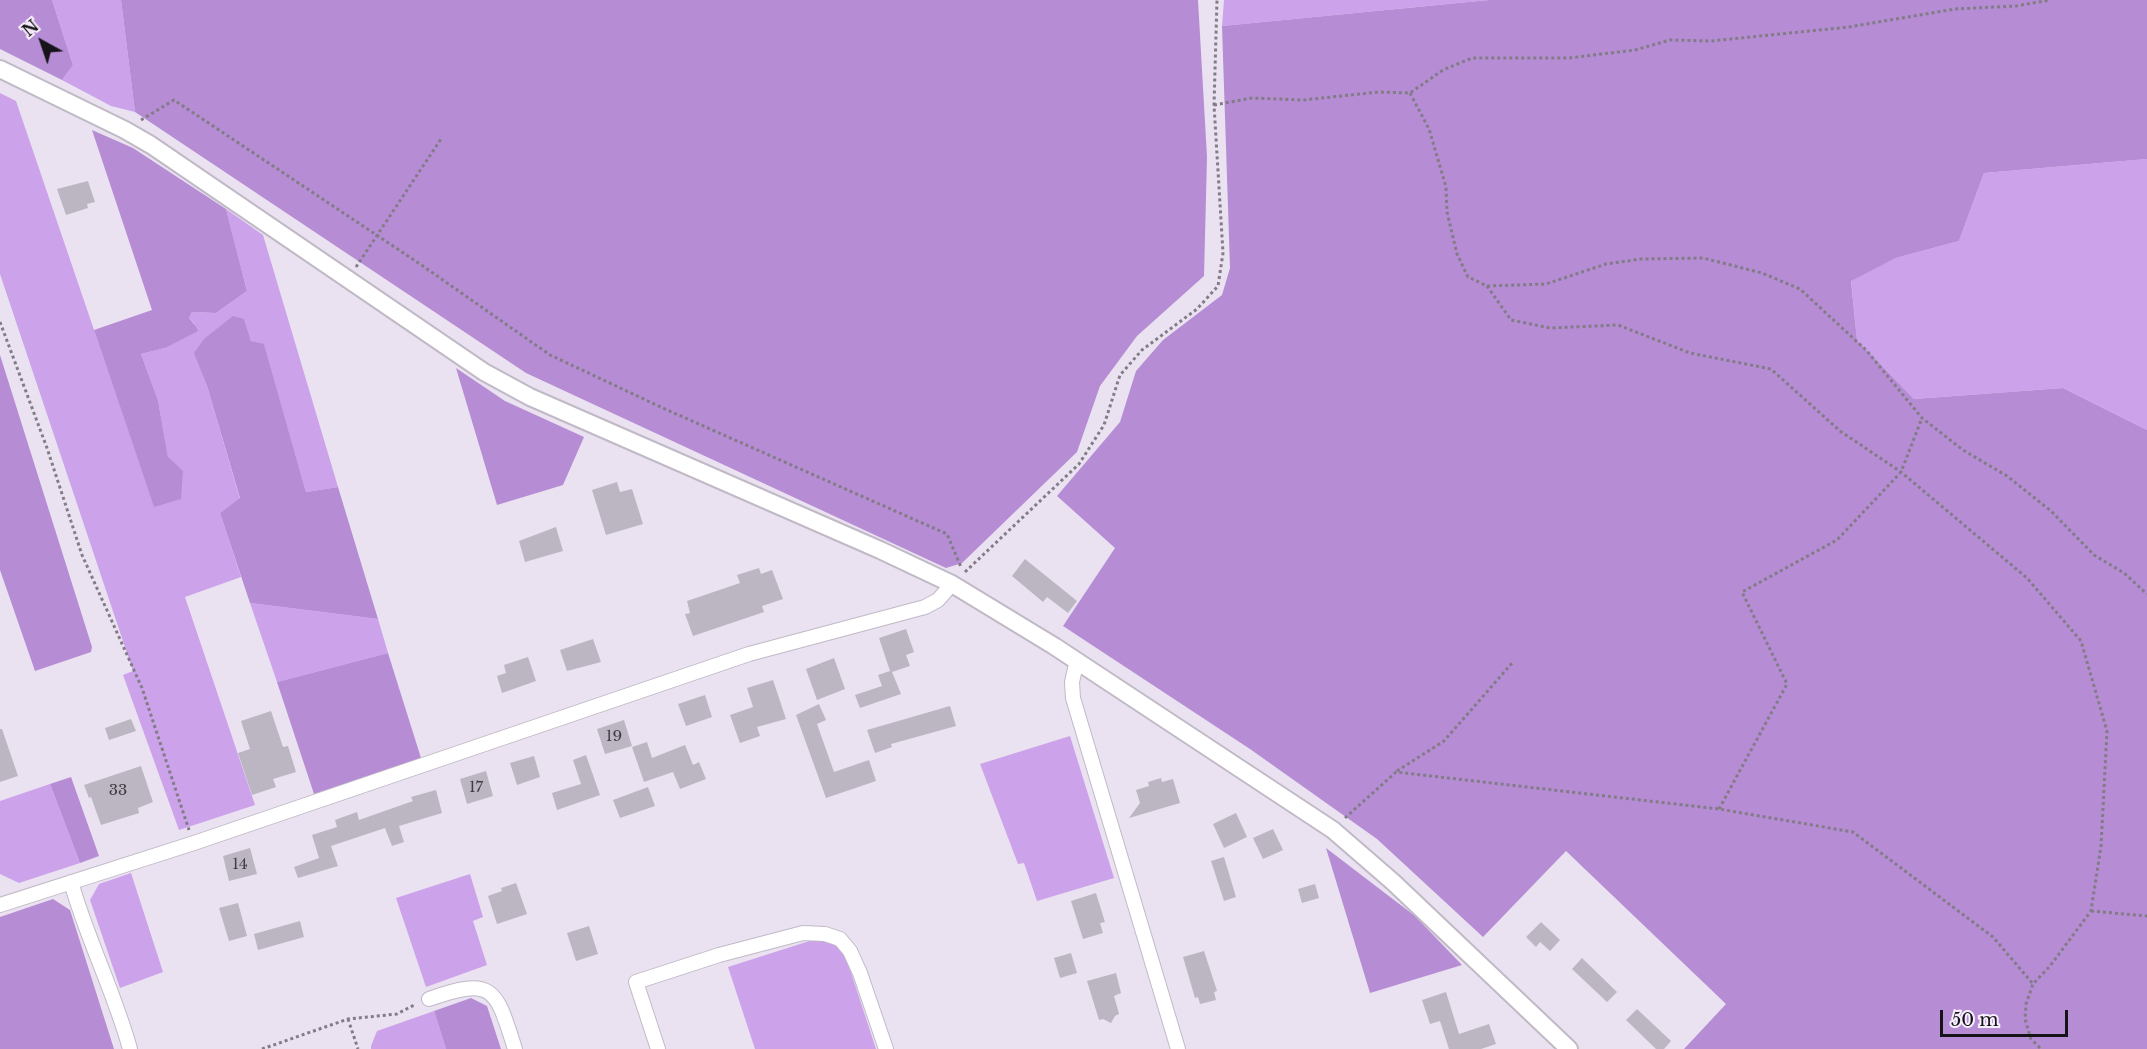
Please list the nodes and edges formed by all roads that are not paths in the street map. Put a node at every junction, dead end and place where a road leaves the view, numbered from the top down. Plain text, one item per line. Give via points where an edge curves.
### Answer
1 (0, 69) edge
2 (952, 585) junction
3 (1077, 660) junction
4 (71, 882) junction
5 (0, 905) edge
6 (429, 999) road end
7 (130, 1049) edge
8 (515, 1049) edge
9 (658, 1049) edge
10 (886, 1049) edge
11 (1178, 1049) edge
12 (1569, 1049) edge

1 - 2 street via 151,145 483,372
2 - 3 street
2 - 4 street via 925,607 749,654
3 - 11 street via 1071,682 1073,698
3 - 12 street via 1333,830
4 - 5 street
4 - 7 street
6 - 8 street via 457,989 483,989 503,1011
9 - 10 street via 636,982 803,933 840,939 850,951

